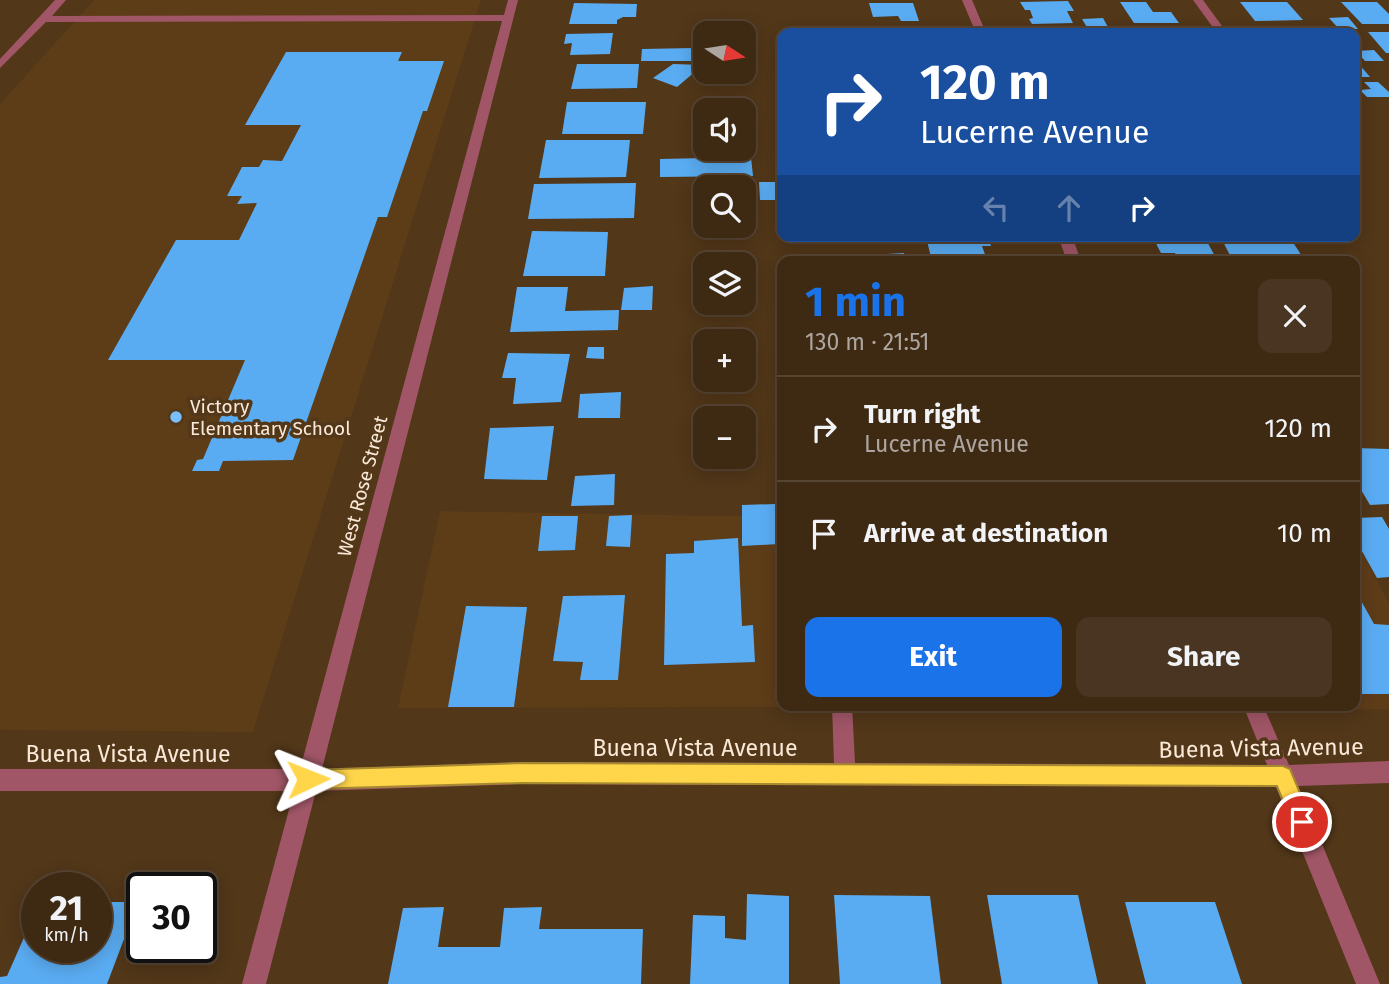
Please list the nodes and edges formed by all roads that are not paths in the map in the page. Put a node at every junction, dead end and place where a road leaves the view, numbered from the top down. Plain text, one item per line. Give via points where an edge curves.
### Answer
1 (61, 0) edge
2 (967, 0) edge
3 (1198, 0) edge
4 (510, 9) edge
5 (43, 19) junction
6 (979, 28) edge
7 (1218, 28) edge
8 (0, 65) edge
9 (842, 711) edge
10 (1256, 711) edge
11 (1389, 772) edge
12 (845, 775) junction
13 (1283, 776) junction
14 (308, 779) junction
15 (0, 780) edge
16 (254, 984) edge
17 (1368, 984) edge

1 - 5 street
2 - 6 street
3 - 7 street
4 - 5 street
4 - 14 street, West Rose Street
5 - 8 street
9 - 12 street
10 - 13 street
11 - 13 street, Buena Vista Avenue
12 - 13 street, Buena Vista Avenue
12 - 14 street, Buena Vista Avenue via 522,773
13 - 17 street
14 - 15 street, Buena Vista Avenue
14 - 16 street, West Rose Street

